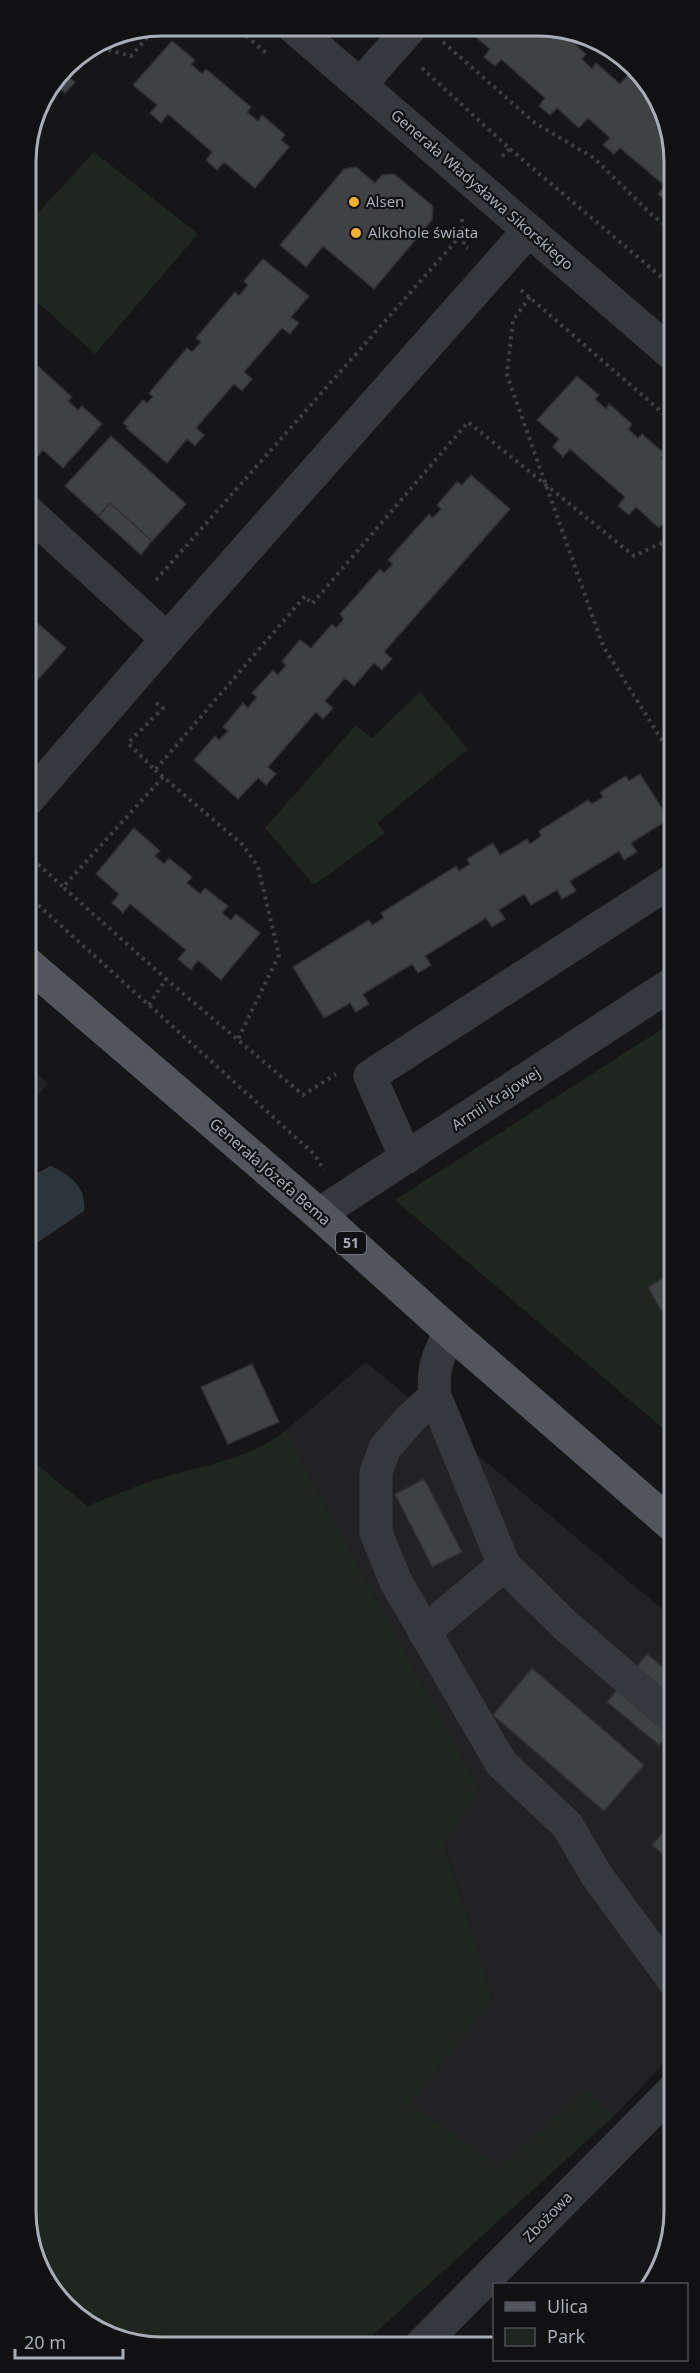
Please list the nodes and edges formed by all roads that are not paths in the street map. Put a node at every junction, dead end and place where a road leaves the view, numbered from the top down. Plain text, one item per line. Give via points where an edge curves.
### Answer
1 (304, 36) edge
2 (417, 36) edge
3 (360, 85) junction
4 (530, 230) junction
5 (664, 347) edge
6 (36, 519) edge
7 (167, 639) junction
8 (36, 791) edge
9 (664, 886) edge
10 (36, 971) edge
11 (664, 989) edge
12 (406, 1158) junction
13 (319, 1214) junction
14 (450, 1332) junction
15 (435, 1396) junction
16 (664, 1517) edge
17 (504, 1564) junction
18 (424, 1632) junction
19 (664, 1710) edge
20 (664, 1967) edge
21 (664, 2099) edge
22 (429, 2337) edge

1 - 3 street, Generała Władysława Sikorskiego
2 - 3 street
3 - 4 street, Generała Władysława Sikorskiego
4 - 5 street, Generała Władysława Sikorskiego
4 - 7 street
6 - 7 street
7 - 8 street
9 - 12 street via 370,1076
10 - 13 main road, Generała Józefa Bema / 51
11 - 12 street, Armii Krajowej
12 - 13 street, Armii Krajowej
13 - 14 main road, Generała Józefa Bema / 51
14 - 15 street via 435,1363
14 - 16 main road, Generała Józefa Bema / 51
15 - 17 street
15 - 18 street via 385,1448 376,1472 376,1533 396,1582
17 - 18 street
17 - 19 street via 565,1625
18 - 20 street via 501,1763 567,1825 597,1876
21 - 22 street, Zbożowa

